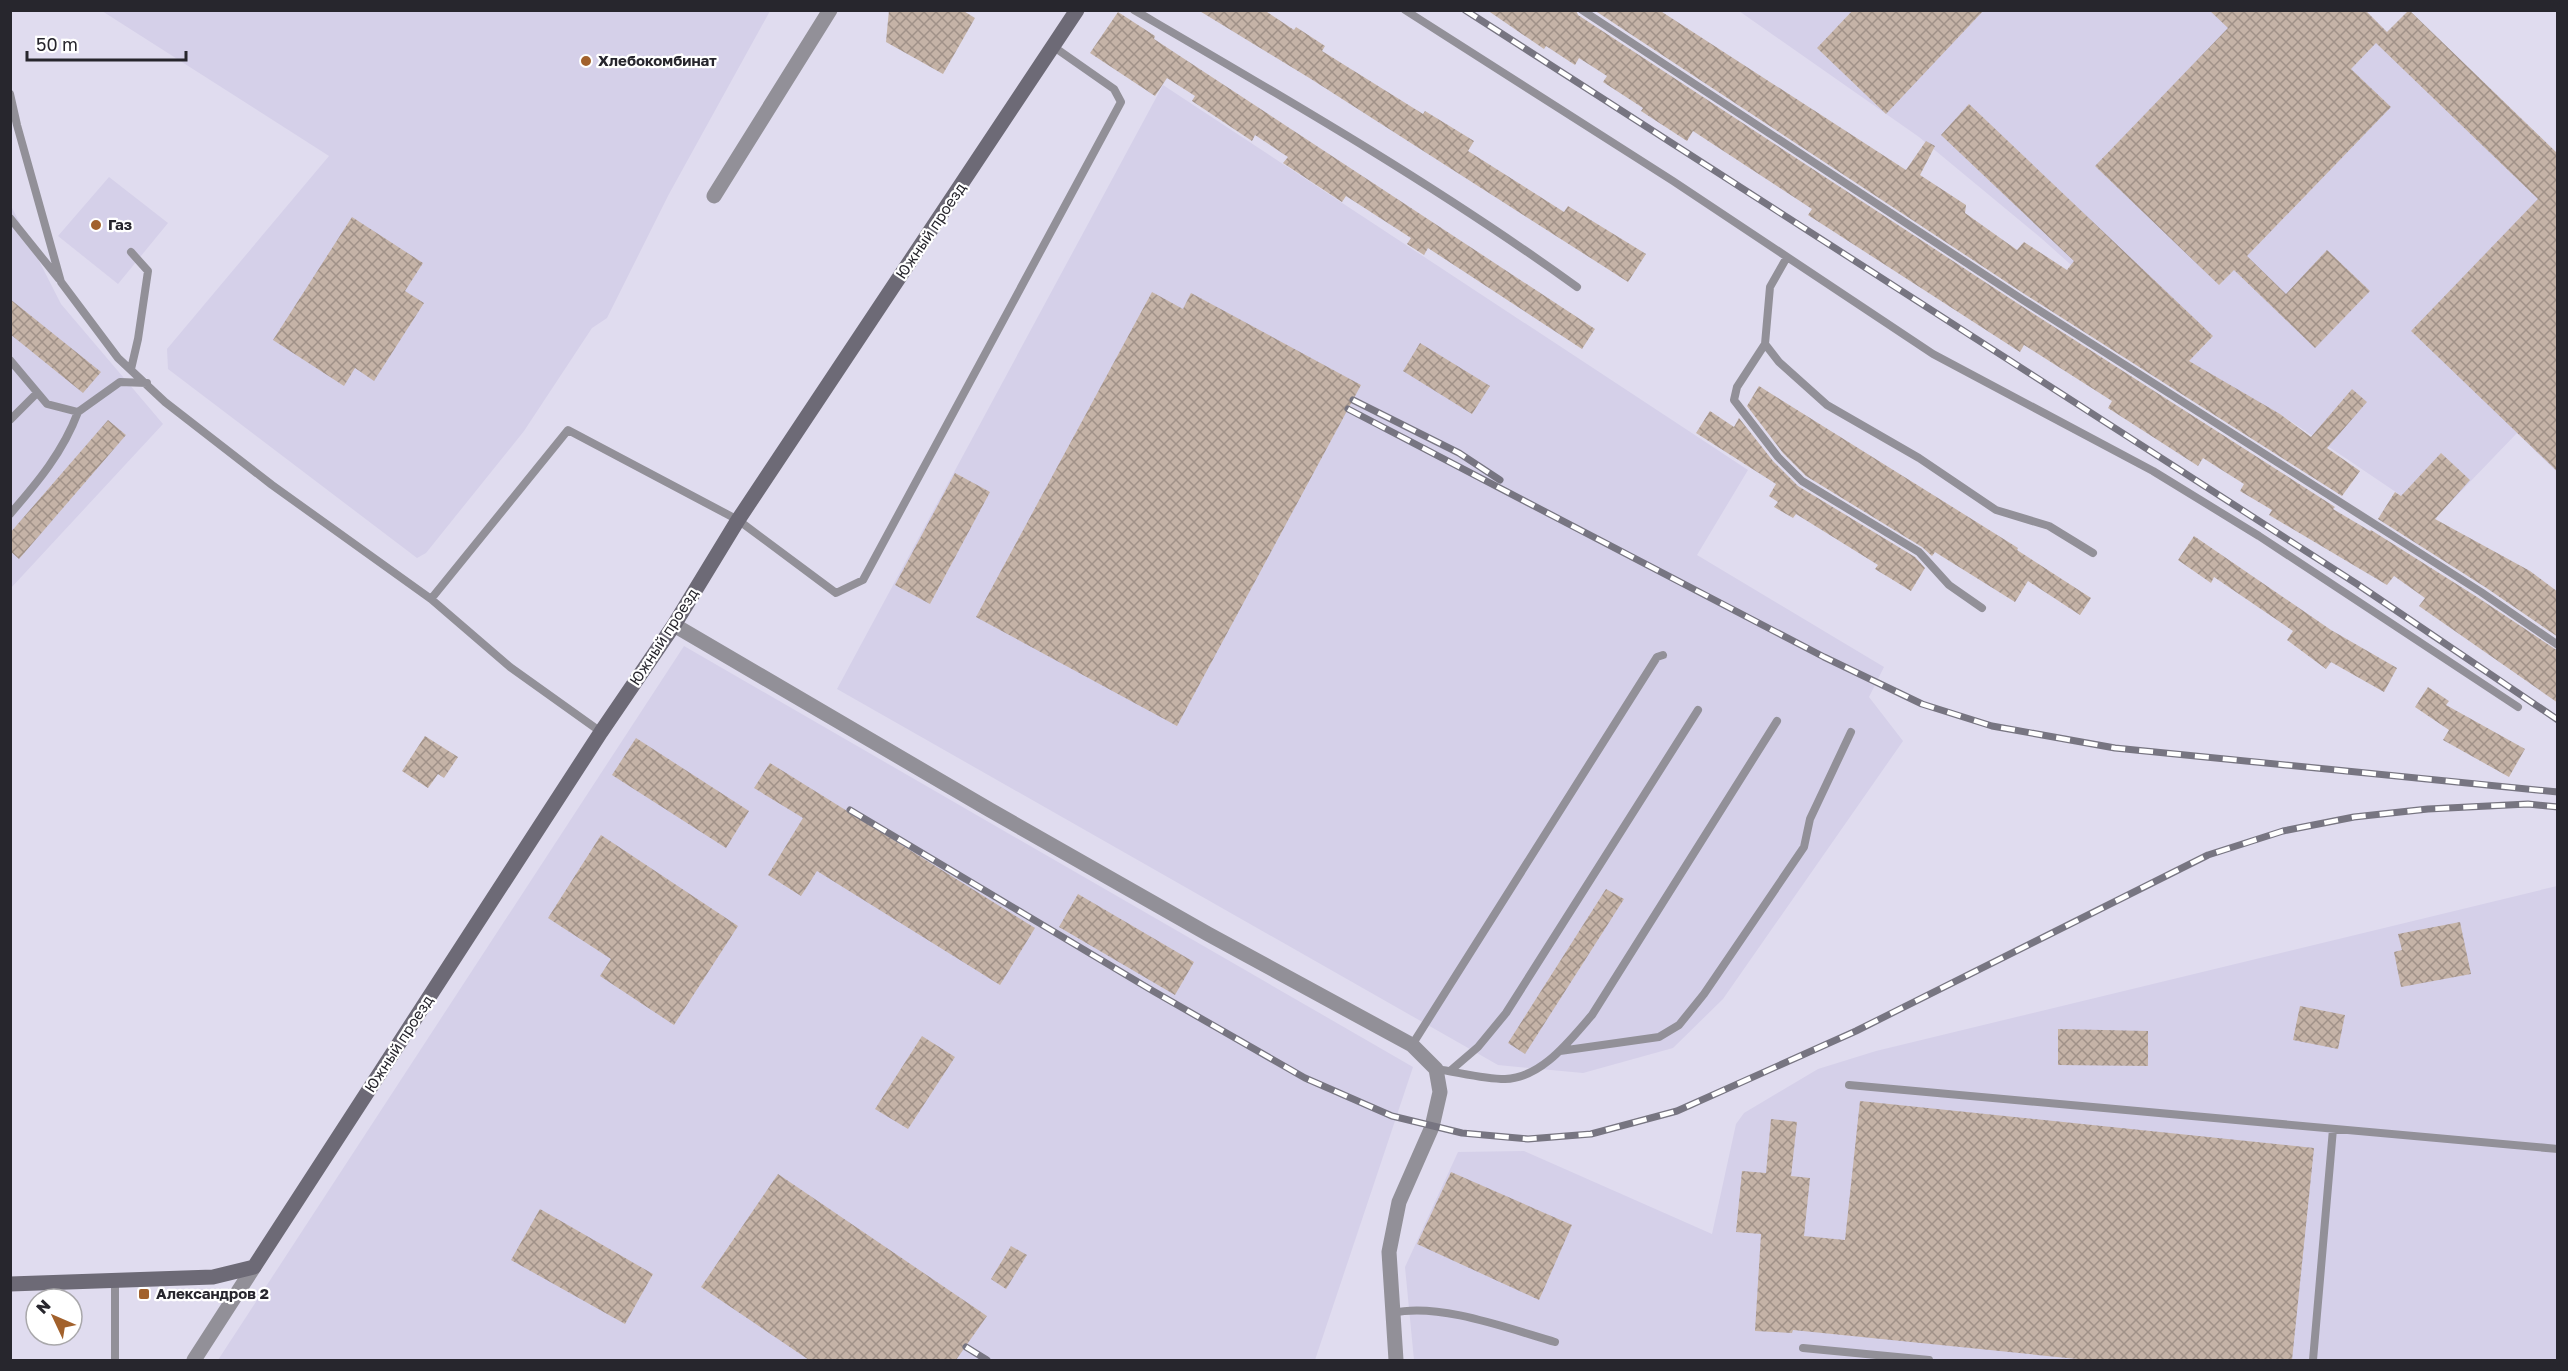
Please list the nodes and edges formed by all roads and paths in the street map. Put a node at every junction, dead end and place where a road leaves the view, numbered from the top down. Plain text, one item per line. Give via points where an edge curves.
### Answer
1 (831, 10) edge
2 (1077, 10) edge
3 (1134, 10) edge
4 (1405, 10) edge
5 (1582, 10) edge
6 (1054, 47) junction
7 (10, 94) edge
8 (714, 196) dead end
9 (10, 218) edge
10 (131, 252) dead end
11 (1787, 257) junction
12 (61, 282) junction
13 (1577, 287) dead end
14 (1765, 344) junction
15 (10, 360) edge
16 (130, 369) junction
17 (147, 383) junction
18 (37, 393) junction
19 (78, 412) junction
20 (10, 420) edge
21 (10, 513) edge
22 (738, 520) junction
23 (2093, 553) dead end
24 (431, 599) junction
25 (1982, 608) dead end
26 (674, 625) junction
27 (2558, 645) edge
28 (1663, 655) dead end
29 (2518, 707) dead end
30 (1698, 710) dead end
31 (1777, 721) dead end
32 (601, 732) junction
33 (1851, 732) dead end
34 (1412, 1045) junction
35 (1560, 1051) junction
36 (1443, 1070) junction
37 (1849, 1085) dead end
38 (2333, 1129) junction
39 (2558, 1149) edge
40 (254, 1267) junction
41 (115, 1282) junction
42 (10, 1284) edge
43 (1393, 1313) junction
44 (1555, 1342) dead end
45 (1803, 1347) dead end
46 (115, 1360) edge
47 (194, 1360) edge
48 (1396, 1360) edge
49 (1929, 1360) edge
50 (2313, 1360) edge

1 - 8 street
2 - 6 street, Южный проезд
3 - 13 lane via 1311,113 1500,231
4 - 11 lane
5 - 27 lane
6 - 22 street, Южный проезд
6 - 22 lane via 1114,89 1121,102 863,580 836,593
7 - 12 lane
9 - 12 lane
10 - 16 lane via 148,271
11 - 14 lane via 1770,286
11 - 29 lane via 1933,354 2153,471 2240,524
12 - 16 lane
14 - 23 lane via 1779,362 1827,405 1919,458 1996,510 2049,526
14 - 25 lane via 1737,387 1734,400 1778,457 1802,481 1919,552 1949,585
15 - 18 lane
16 - 17 lane
17 - 19 lane via 120,382
17 - 24 lane via 165,402 272,485
18 - 19 lane via 47,404
18 - 20 lane
19 - 21 lane via 71,433 49,468
22 - 24 lane via 568,430
22 - 26 street, Южный проезд
24 - 32 lane via 510,667
26 - 32 street, Южный проезд
26 - 34 street via 990,810
28 - 34 lane via 1650,667
30 - 36 lane via 1506,1012 1478,1047
31 - 35 lane via 1592,1015
32 - 40 street, Южный проезд
33 - 35 lane via 1810,819 1804,847 1679,1025 1659,1037
34 - 36 street
35 - 36 lane via 1532,1071 1506,1079
36 - 43 street via 1432,1127 1399,1202 1389,1252
37 - 38 lane
38 - 39 lane
38 - 50 lane
40 - 41 street via 213,1277
40 - 47 street
41 - 42 street
41 - 46 lane
43 - 44 lane via 1409,1309 1472,1318
43 - 48 street
45 - 49 lane

